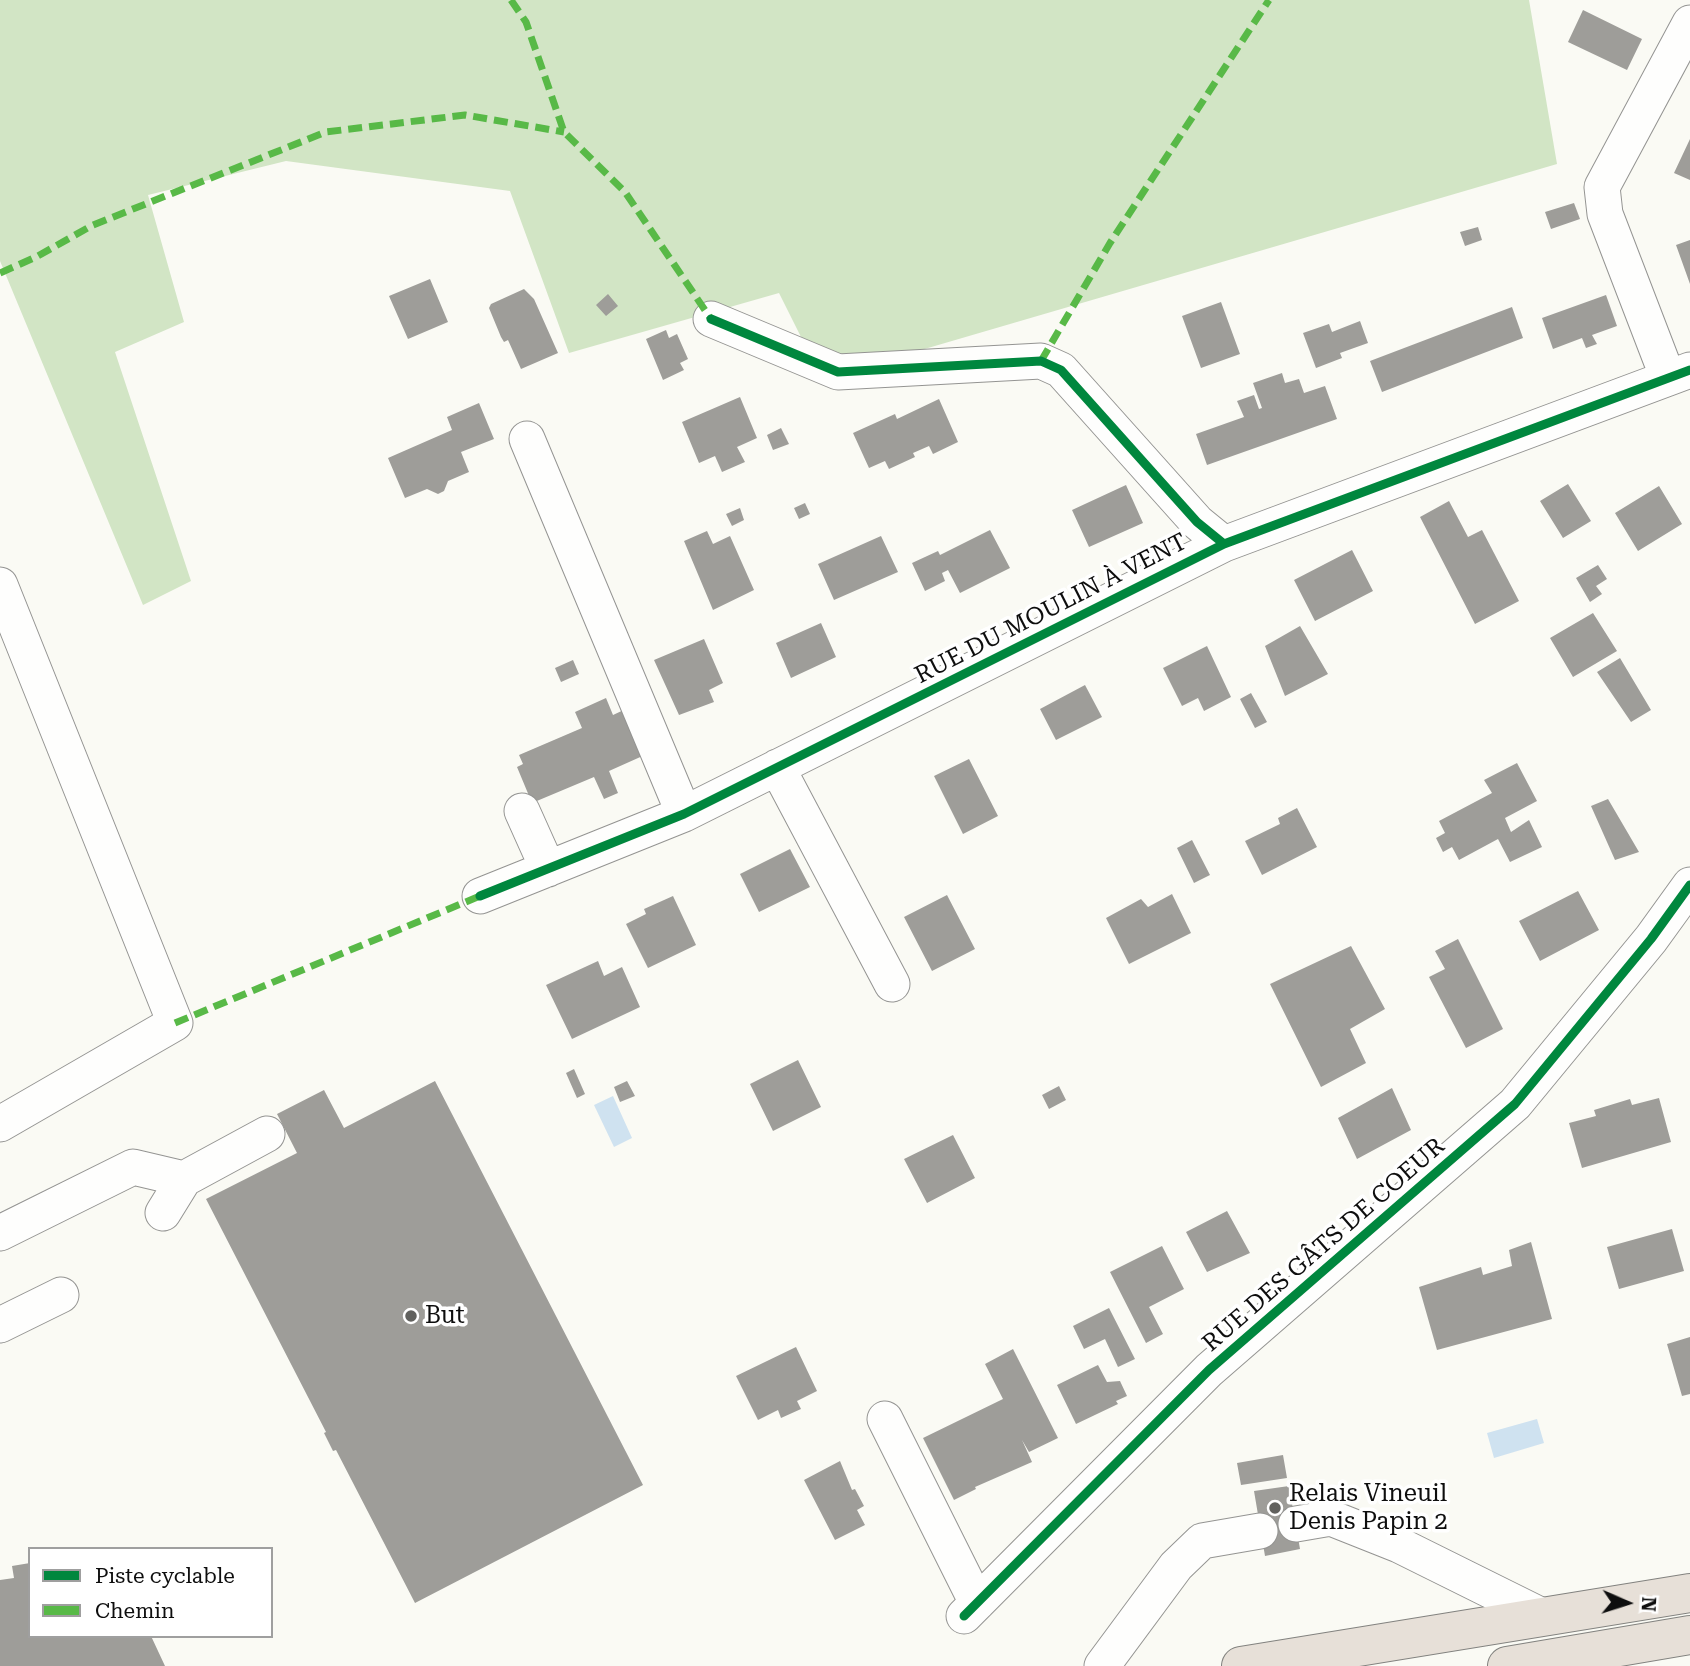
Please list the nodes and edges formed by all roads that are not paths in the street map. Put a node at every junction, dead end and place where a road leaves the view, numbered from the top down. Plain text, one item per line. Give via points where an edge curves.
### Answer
1 (1690, 23) edge
2 (711, 319) dead end
3 (1679, 374) edge
4 (527, 439) dead end
5 (1224, 544) junction
6 (0, 585) edge
7 (14, 657) edge
8 (777, 767) junction
9 (522, 811) dead end
10 (684, 814) junction
11 (548, 869) junction
12 (1690, 885) edge
13 (480, 897) dead end
14 (892, 984) dead end
15 (0, 1125) edge
16 (267, 1134) dead end
17 (184, 1179) junction
18 (163, 1213) dead end
19 (0, 1233) edge
20 (61, 1295) dead end
21 (0, 1325) edge
22 (885, 1419) dead end
23 (1296, 1524) dead end
24 (1260, 1531) dead end
25 (1690, 1592) edge
26 (1544, 1617) junction
27 (1690, 1636) edge
28 (1102, 1666) edge
29 (1241, 1666) edge
30 (1509, 1666) edge

1 - 3 street via 1602,187 1605,214
2 - 5 street via 838,372 1041,361 1061,370 1197,522
3 - 5 street, RUE DU MOULIN À VENT
4 - 10 street
5 - 8 street, RUE DU MOULIN À VENT
6 - 7 street
7 - 15 street via 174,1023
8 - 10 street, RUE DU MOULIN À VENT
8 - 14 street
9 - 11 street
10 - 11 street, RUE DU MOULIN À VENT
11 - 13 street, RUE DU MOULIN À VENT
12 - 22 street, RUE DES GÂTS DE COEUR via 1515,1104 1209,1370 970,1610
16 - 17 street
17 - 18 street
17 - 19 street via 133,1167
20 - 21 street
23 - 26 street via 1331,1518 1399,1545
24 - 28 street via 1202,1541 1176,1566
25 - 26 highway
26 - 29 highway
27 - 30 highway

